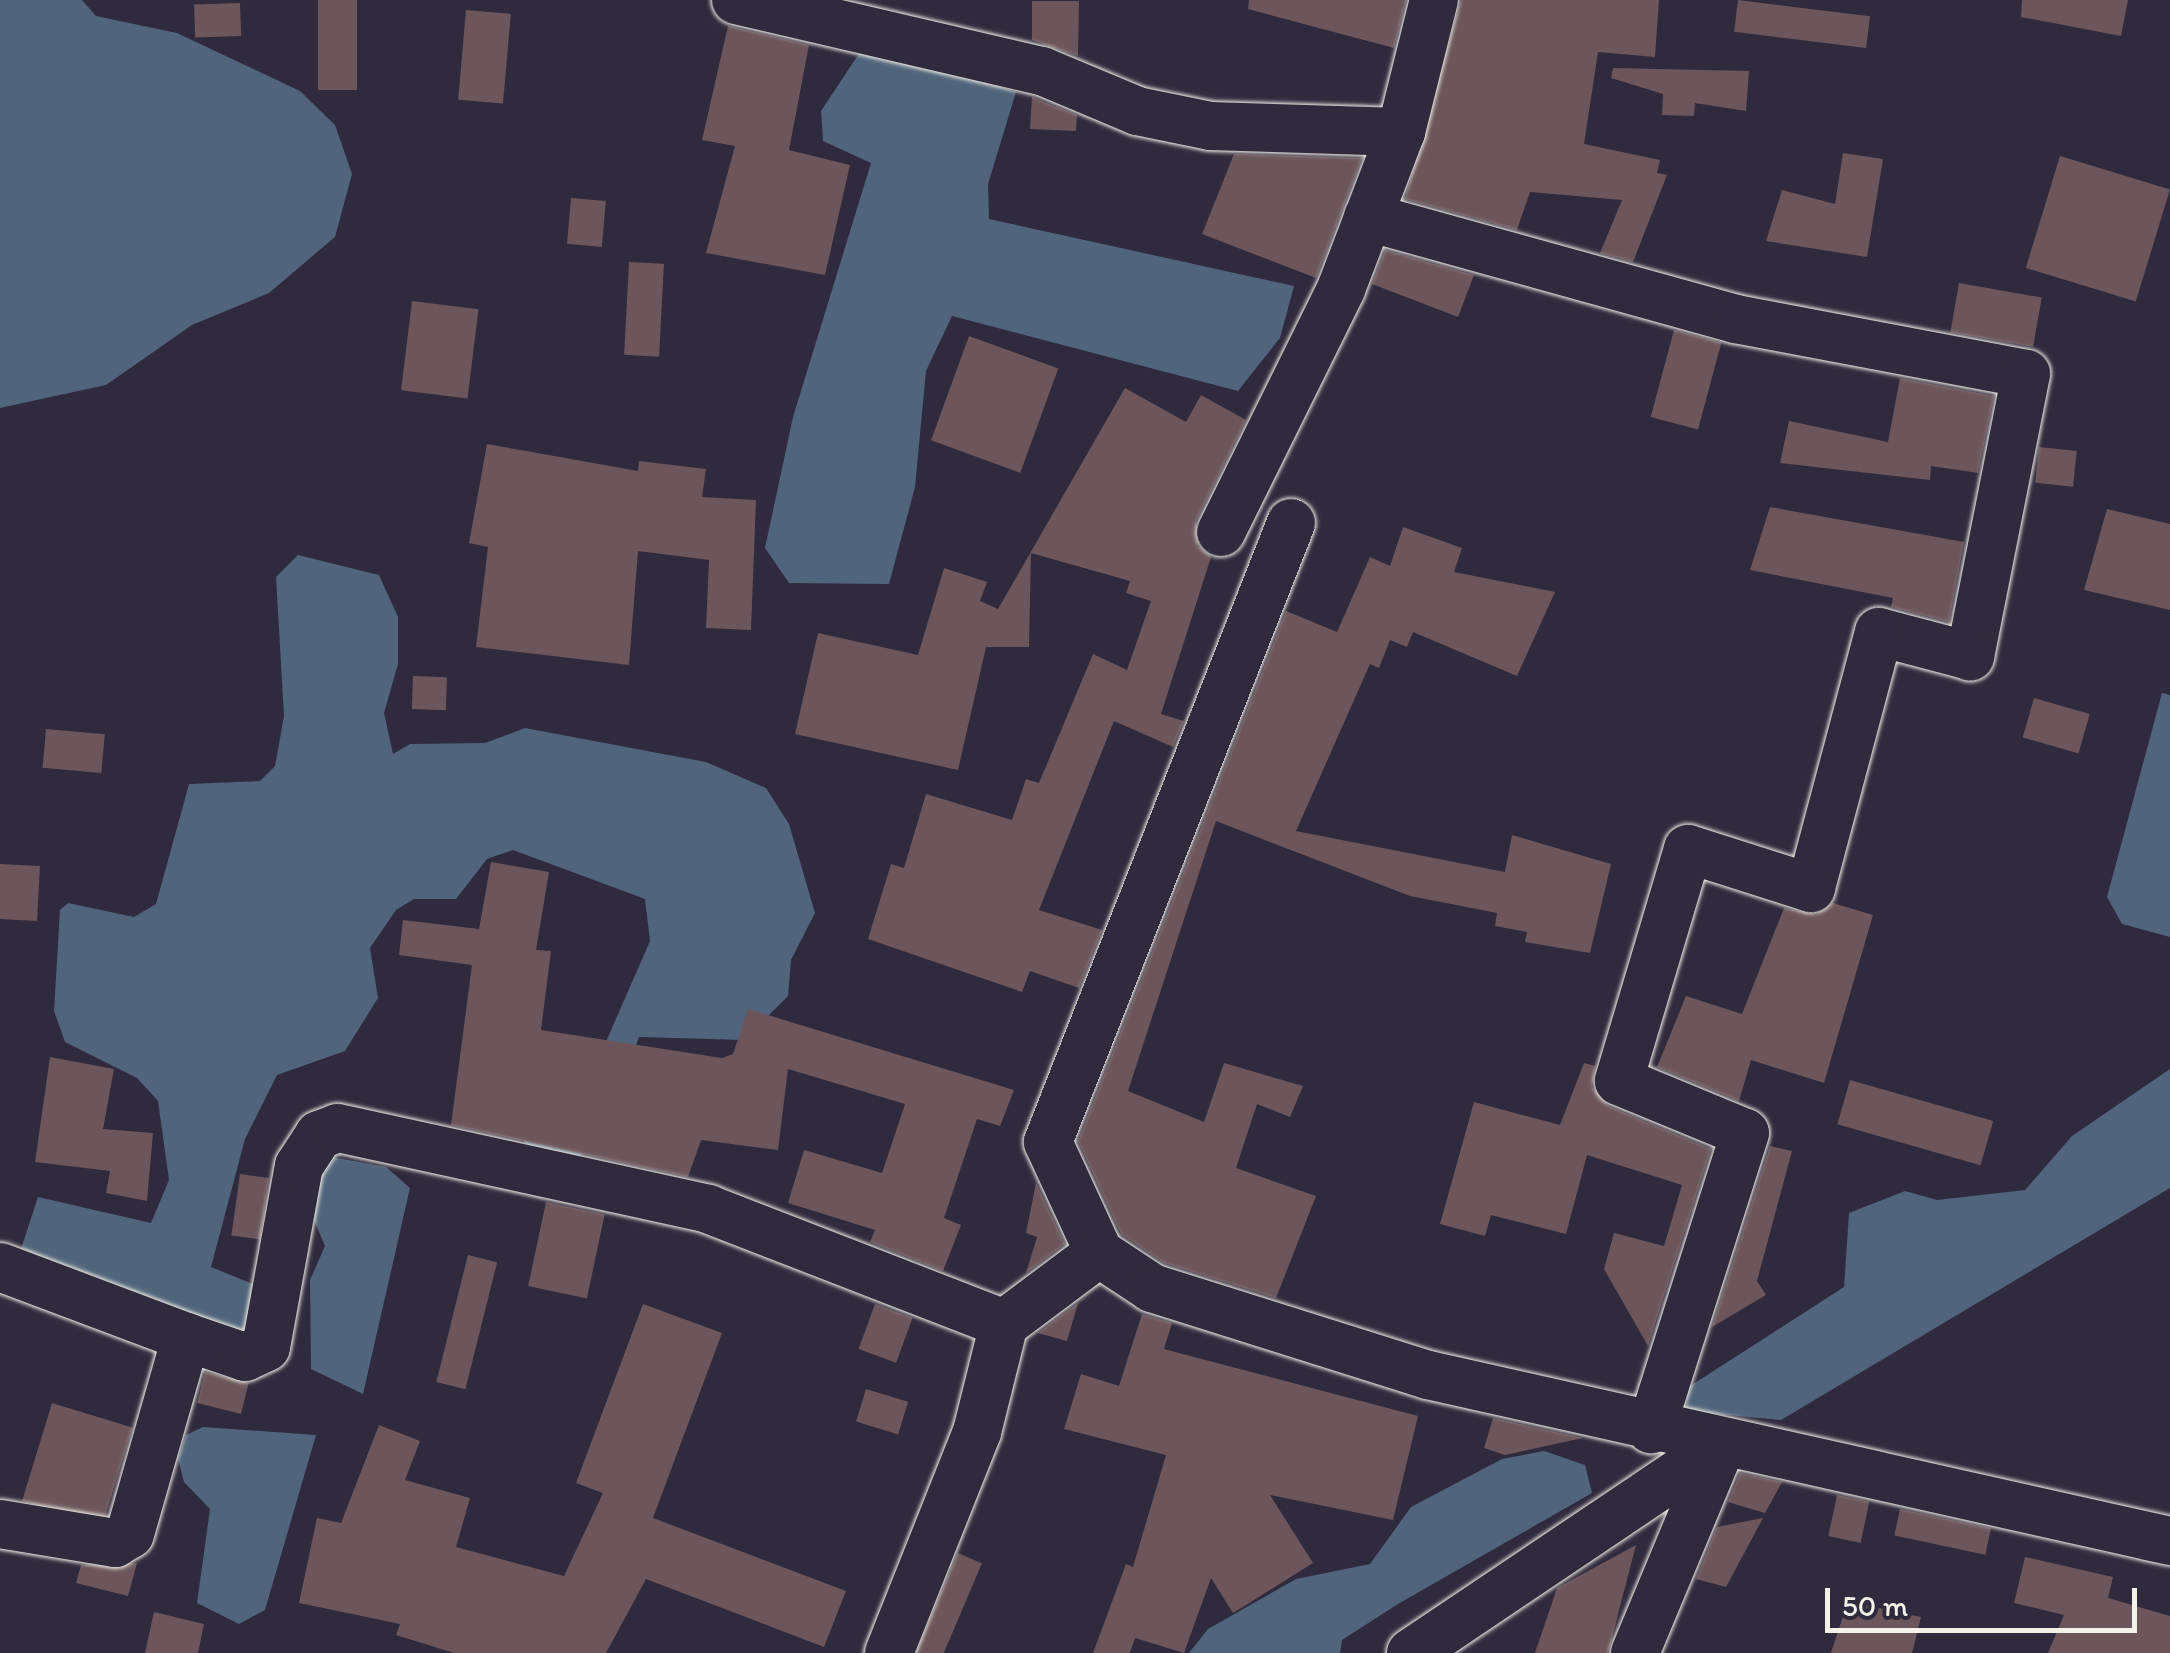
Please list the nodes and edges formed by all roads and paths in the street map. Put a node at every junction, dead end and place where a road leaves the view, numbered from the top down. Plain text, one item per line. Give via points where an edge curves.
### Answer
1 (736, 0) edge
2 (1434, 0) edge
3 (919, 19) edge
4 (1401, 132) junction
5 (1368, 216) junction
6 (1291, 523) dead end
7 (1221, 532) dead end
8 (1098, 1253) junction
9 (0, 1267) edge
10 (1004, 1324) junction
11 (186, 1337) junction
12 (1651, 1429) junction
13 (1722, 1444) junction
14 (0, 1524) edge
15 (2170, 1541) edge
16 (889, 1653) edge
17 (1411, 1653) edge
18 (1636, 1653) edge

1 - 3 street
2 - 4 street
3 - 4 street via 1210,126
4 - 5 street
5 - 7 street
5 - 12 street via 1736,319 2026,374 1970,656 1879,632 1811,888 1688,850 1619,1081 1744,1133
6 - 8 street via 1048,1142
8 - 10 street
8 - 12 street via 1152,1288 1428,1375
9 - 11 street
10 - 11 street via 708,1209 338,1128 318,1135 299,1166 266,1346 251,1358
10 - 16 street via 977,1432
11 - 14 street via 130,1534 114,1542
12 - 13 street
13 - 15 street
13 - 17 street
13 - 18 street

